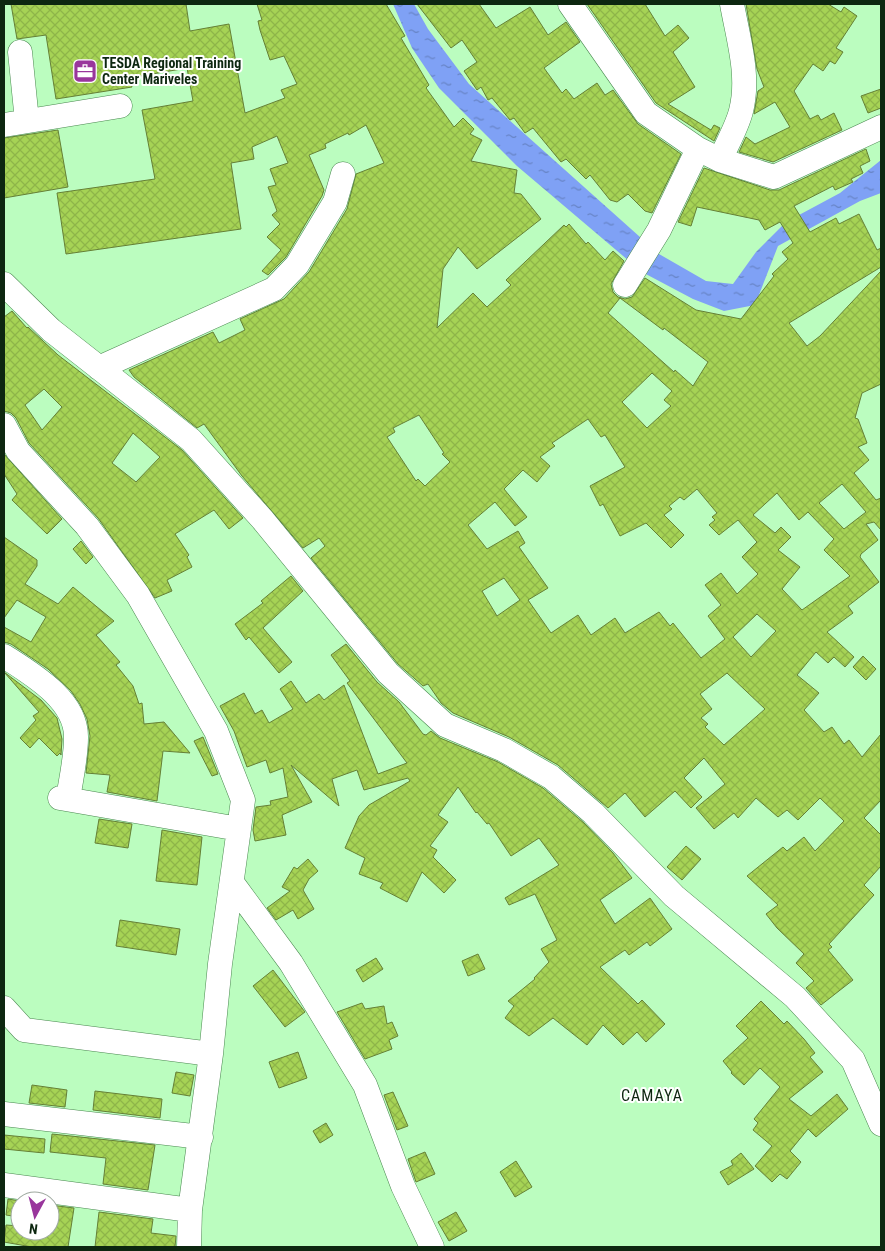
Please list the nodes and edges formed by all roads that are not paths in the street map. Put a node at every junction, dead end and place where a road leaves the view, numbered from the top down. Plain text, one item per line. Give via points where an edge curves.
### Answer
1 (570, 4) edge
2 (732, 4) edge
3 (20, 52) dead end
4 (120, 106) dead end
5 (27, 121) junction
6 (4, 125) edge
7 (881, 127) edge
8 (698, 150) junction
9 (720, 160) junction
10 (343, 174) dead end
11 (629, 280) dead end
12 (4, 284) edge
13 (99, 368) junction
14 (4, 425) edge
15 (4, 656) edge
16 (239, 829) junction
17 (233, 884) junction
18 (4, 1008) edge
19 (14, 1030) edge
20 (211, 1054) junction
21 (4, 1114) edge
22 (881, 1124) edge
23 (201, 1137) junction
24 (4, 1185) edge
25 (190, 1210) junction
26 (189, 1247) edge
27 (432, 1247) edge

1 - 8 street via 646,113
2 - 9 street via 744,92 741,112
3 - 5 street
4 - 5 street
5 - 6 street
7 - 9 street via 774,177
8 - 9 street
8 - 11 street via 659,230
10 - 13 street via 335,202 297,265 274,289
12 - 13 street via 51,330
13 - 22 street via 192,440 263,520 388,673 445,725 504,750 551,777 593,813 674,896 795,998 854,1060
14 - 16 street via 18,451 87,526 138,595 216,731 243,800
15 - 16 street via 57,695 72,715 77,737 64,798
16 - 17 street
17 - 20 street via 220,964
17 - 27 street via 292,963 365,1086 403,1186
18 - 19 street
19 - 20 street
20 - 23 street
21 - 23 street
23 - 25 street
24 - 25 street
25 - 26 street

